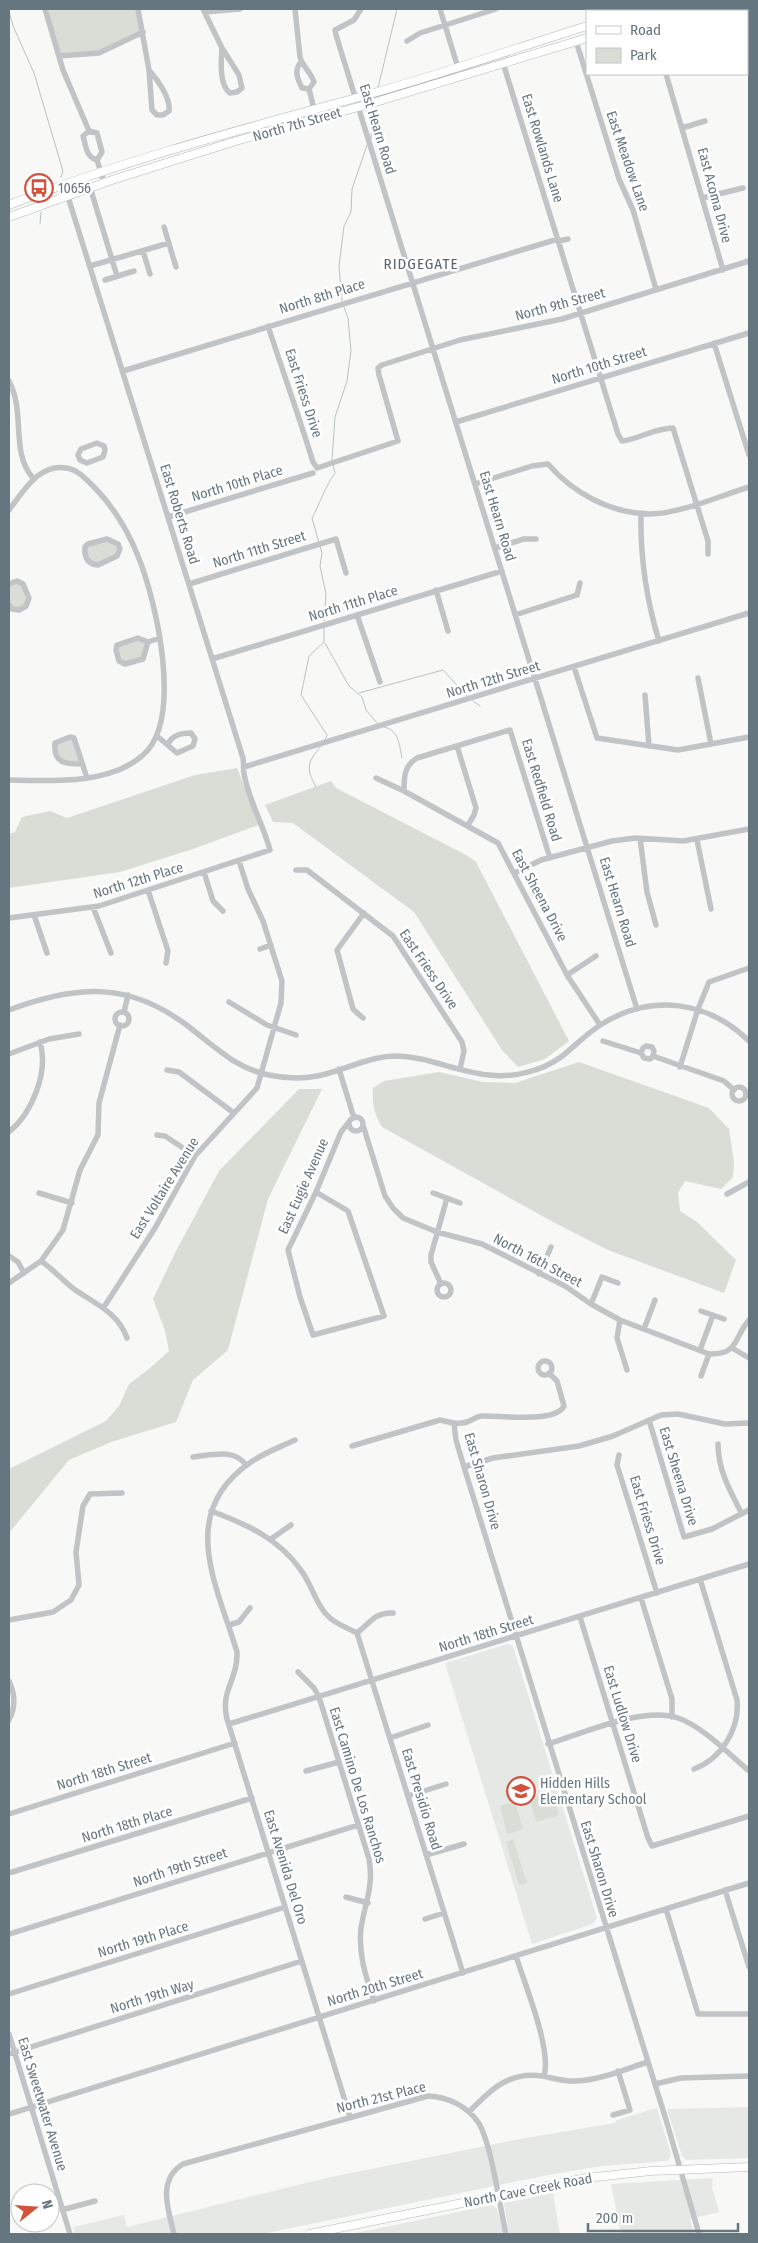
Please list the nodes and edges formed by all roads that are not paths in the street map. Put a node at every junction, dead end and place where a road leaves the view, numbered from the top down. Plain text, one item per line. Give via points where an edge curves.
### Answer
1 (45, 9) edge
2 (138, 9) edge
3 (240, 9) edge
4 (295, 9) edge
5 (362, 9) edge
6 (440, 9) edge
7 (496, 9) edge
8 (204, 10) edge
9 (444, 25) junction
10 (586, 26) edge
11 (143, 32) junction
12 (586, 38) edge
13 (541, 40) junction
14 (407, 41) dead end
15 (576, 41) junction
16 (222, 48) junction
17 (544, 50) junction
18 (59, 56) junction
19 (301, 62) junction
20 (504, 63) junction
21 (457, 66) junction
22 (149, 70) junction
23 (586, 74) edge
24 (586, 75) edge
25 (666, 75) edge
26 (461, 76) junction
27 (309, 90) junction
28 (355, 98) junction
29 (358, 107) junction
30 (314, 109) junction
31 (705, 121) dead end
32 (682, 128) junction
33 (89, 131) junction
34 (203, 141) junction
35 (206, 151) junction
36 (97, 160) junction
37 (101, 172) junction
38 (104, 182) junction
39 (64, 184) junction
40 (90, 187) junction
41 (743, 188) dead end
42 (68, 195) junction
43 (702, 198) junction
44 (9, 205) edge
45 (9, 217) edge
46 (164, 227) dead end
47 (568, 239) dead end
48 (559, 240) junction
49 (169, 243) junction
50 (143, 251) junction
51 (113, 260) junction
52 (749, 262) edge
53 (90, 266) junction
54 (176, 267) dead end
55 (723, 270) junction
56 (134, 271) dead end
57 (150, 274) dead end
58 (117, 276) junction
59 (105, 280) dead end
60 (413, 283) junction
61 (656, 289) junction
62 (581, 313) junction
63 (268, 326) junction
64 (749, 333) edge
65 (714, 343) junction
66 (433, 349) junction
67 (123, 371) junction
68 (601, 378) junction
69 (9, 380) edge
70 (456, 422) junction
71 (398, 440) joint
72 (749, 455) edge
73 (83, 462) junction
74 (315, 471) junction
75 (76, 472) junction
76 (33, 478) junction
77 (475, 484) junction
78 (749, 487) edge
79 (697, 503) junction
80 (9, 510) edge
81 (641, 513) junction
82 (168, 517) junction
83 (130, 538) junction
84 (536, 540) dead end
85 (118, 544) junction
86 (495, 548) junction
87 (708, 554) dead end
88 (502, 571) junction
89 (346, 573) dead end
90 (580, 583) dead end
91 (9, 584) edge
92 (189, 584) junction
93 (436, 590) junction
94 (9, 605) edge
95 (749, 614) edge
96 (357, 615) junction
97 (515, 615) junction
98 (448, 631) dead end
99 (160, 638) junction
100 (659, 641) junction
101 (148, 642) junction
102 (212, 659) junction
103 (574, 667) junction
104 (698, 678) dead end
105 (535, 679) junction
106 (380, 682) dead end
107 (645, 695) dead end
108 (158, 736) junction
109 (749, 737) edge
110 (168, 744) junction
111 (711, 744) junction
112 (456, 746) junction
113 (649, 746) junction
114 (82, 764) junction
115 (244, 767) junction
116 (86, 778) junction
117 (376, 778) dead end
118 (9, 780) edge
119 (404, 791) junction
120 (468, 826) junction
121 (749, 829) edge
122 (640, 838) junction
123 (696, 840) junction
124 (588, 847) junction
125 (270, 850) joint
126 (550, 858) junction
127 (239, 861) junction
128 (296, 870) dead end
129 (204, 872) junction
130 (515, 873) junction
131 (148, 890) junction
132 (93, 907) junction
133 (710, 909) dead end
134 (223, 911) dead end
135 (364, 913) junction
136 (34, 915) junction
137 (9, 918) edge
138 (656, 925) dead end
139 (271, 945) junction
140 (260, 949) dead end
141 (47, 953) dead end
142 (111, 953) dead end
143 (596, 956) dead end
144 (166, 962) dead end
145 (749, 968) edge
146 (567, 975) junction
147 (128, 995) junction
148 (229, 1002) dead end
149 (637, 1009) junction
150 (698, 1009) junction
151 (9, 1010) edge
152 (124, 1012) junction
153 (363, 1018) dead end
154 (120, 1025) junction
155 (600, 1025) junction
156 (274, 1028) junction
157 (79, 1034) dead end
158 (296, 1035) dead end
159 (603, 1041) dead end
160 (749, 1041) edge
161 (40, 1042) junction
162 (641, 1053) junction
163 (9, 1054) edge
164 (653, 1056) junction
165 (680, 1067) junction
166 (339, 1069) junction
167 (460, 1069) junction
168 (167, 1070) dead end
169 (261, 1073) junction
170 (734, 1090) dead end
171 (234, 1113) junction
172 (351, 1120) junction
173 (363, 1125) junction
174 (355, 1131) junction
175 (9, 1132) edge
176 (340, 1134) junction
177 (157, 1135) dead end
178 (368, 1143) junction
179 (195, 1156) junction
180 (749, 1182) edge
181 (316, 1192) junction
182 (39, 1193) dead end
183 (433, 1193) dead end
184 (727, 1194) dead end
185 (447, 1198) junction
186 (72, 1202) junction
187 (460, 1203) dead end
188 (437, 1232) junction
189 (551, 1246) dead end
190 (9, 1256) edge
191 (41, 1261) junction
192 (24, 1273) junction
193 (539, 1274) junction
194 (9, 1283) edge
195 (618, 1283) dead end
196 (441, 1284) dead end
197 (655, 1300) dead end
198 (591, 1304) junction
199 (104, 1308) junction
200 (700, 1311) dead end
201 (713, 1315) junction
202 (724, 1319) dead end
203 (620, 1320) junction
204 (749, 1320) edge
205 (644, 1329) junction
206 (127, 1338) dead end
207 (732, 1348) junction
208 (700, 1350) junction
209 (709, 1354) junction
210 (749, 1358) edge
211 (627, 1370) dead end
212 (549, 1373) dead end
213 (701, 1376) dead end
214 (649, 1420) junction
215 (749, 1423) edge
216 (454, 1424) junction
217 (295, 1440) dead end
218 (718, 1444) dead end
219 (352, 1446) dead end
220 (619, 1455) dead end
221 (193, 1457) dead end
222 (246, 1465) junction
223 (464, 1467) junction
224 (122, 1493) dead end
225 (749, 1510) edge
226 (211, 1511) junction
227 (742, 1514) junction
228 (291, 1525) dead end
229 (271, 1540) junction
230 (749, 1564) edge
231 (700, 1579) junction
232 (657, 1593) junction
233 (641, 1598) junction
234 (250, 1608) dead end
235 (393, 1613) dead end
236 (580, 1617) junction
237 (9, 1620) edge
238 (229, 1625) junction
239 (357, 1633) junction
240 (516, 1636) junction
241 (298, 1672) dead end
242 (372, 1680) junction
243 (9, 1681) edge
244 (319, 1697) junction
245 (672, 1717) junction
246 (9, 1720) edge
247 (229, 1724) junction
248 (612, 1724) junction
249 (428, 1725) dead end
250 (390, 1738) junction
251 (235, 1742) junction
252 (548, 1744) junction
253 (721, 1748) junction
254 (339, 1762) junction
255 (694, 1769) dead end
256 (749, 1771) edge
257 (306, 1772) dead end
258 (446, 1784) dead end
259 (408, 1796) junction
260 (252, 1798) junction
261 (9, 1814) edge
262 (749, 1816) edge
263 (358, 1825) junction
264 (464, 1844) dead end
265 (268, 1853) junction
266 (426, 1855) junction
267 (9, 1874) edge
268 (749, 1883) edge
269 (725, 1890) junction
270 (346, 1897) dead end
271 (368, 1902) junction
272 (285, 1907) junction
273 (666, 1909) junction
274 (444, 1913) junction
275 (425, 1919) dead end
276 (605, 1927) junction
277 (9, 1934) edge
278 (516, 1956) junction
279 (302, 1962) junction
280 (749, 1967) edge
281 (463, 1973) junction
282 (9, 1994) edge
283 (374, 2001) junction
284 (749, 2014) edge
285 (319, 2017) junction
286 (9, 2034) edge
287 (12, 2053) edge
288 (648, 2062) junction
289 (618, 2071) junction
290 (544, 2076) junction
291 (749, 2076) edge
292 (655, 2084) junction
293 (31, 2107) junction
294 (470, 2112) junction
295 (9, 2114) edge
296 (613, 2115) dead end
297 (350, 2117) junction
298 (749, 2167) edge
299 (680, 2170) junction
300 (498, 2195) junction
301 (95, 2201) dead end
302 (62, 2210) junction
303 (70, 2234) edge
304 (174, 2234) edge
305 (309, 2234) edge
306 (506, 2234) edge
307 (698, 2234) edge

1 - 18 street
2 - 11 street
3 - 8 street
4 - 19 street
5 - 28 street, East Hearn Road via 354,20 335,30
6 - 9 street
7 - 9 street
8 - 16 street
9 - 14 street via 420,32
9 - 21 street
10 - 13 main road, North 7th Street
11 - 18 street via 100,52
11 - 22 street
12 - 15 main road, North 7th Street
13 - 17 main road
13 - 21 main road, North 7th Street
15 - 17 main road, North 7th Street
15 - 23 street, East Meadow Lane
16 - 16 street via 225,88 232,94 240,90 242,83
17 - 20 main road, North 7th Street
18 - 33 street
19 - 27 street via 312,77 313,85
19 - 27 street via 297,77 302,88
20 - 26 main road, North 7th Street
20 - 48 street, East Rowlands Lane
21 - 26 street
21 - 28 main road, North 7th Street
22 - 22 street via 152,110 157,116 163,115 169,110 169,103
24 - 61 street, East Meadow Lane via 618,179 633,210
25 - 32 street, East Acoma Drive
26 - 29 main road, North 7th Street
27 - 30 street
28 - 29 street, East Hearn Road
28 - 30 main road, North 7th Street
29 - 35 main road, North 7th Street
29 - 60 street, East Hearn Road
30 - 34 main road, North 7th Street
31 - 32 street
32 - 43 street, East Acoma Drive
33 - 36 street via 83,136 90,156
33 - 36 street via 97,133 102,149
34 - 35 main road
34 - 37 main road, North 7th Street
35 - 38 main road, North 7th Street
36 - 37 street
37 - 38 street
37 - 39 main road, North 7th Street
38 - 40 main road, North 7th Street
39 - 42 street, East Roberts Road
39 - 44 main road, North 7th Street
40 - 42 main road, North 7th Street
40 - 51 street
41 - 43 street
42 - 45 main road, North 7th Street
42 - 53 street, East Roberts Road
43 - 55 street, East Acoma Drive
46 - 49 street
47 - 48 street
48 - 60 street, North 8th Place
48 - 62 street, East Rowlands Lane
49 - 50 street
49 - 54 street
50 - 51 street
50 - 57 street
51 - 53 street
51 - 58 street
52 - 55 street, North 9th Street
53 - 67 street, East Roberts Road
55 - 61 street, North 9th Street
56 - 58 street
58 - 59 street
60 - 63 street, North 8th Place
60 - 66 street, East Hearn Road
61 - 62 street, North 9th Street
62 - 66 street, North 9th Street
62 - 68 street, East Rowlands Lane
63 - 67 street, North 8th Place
63 - 74 street, East Friess Drive
64 - 65 street, North 10th Street
65 - 68 street, North 10th Street
65 - 72 street
66 - 70 street, East Hearn Road
66 - 71 street, North 9th Street via 378,368
67 - 82 street, East Roberts Road
68 - 70 street, North 10th Street
68 - 79 street, East Rowlands Lane via 622,441 673,428
69 - 76 street via 17,399 22,460
70 - 77 street, East Hearn Road
71 - 74 street, North 10th Place
73 - 73 street via 104,457 104,446 98,443 81,450 78,455
73 - 75 street
74 - 82 street, North 10th Place
75 - 76 street via 55,467
75 - 83 street via 107,501
76 - 80 street
77 - 81 street via 548,464 559,477 591,499
77 - 86 street, East Hearn Road
78 - 79 street
79 - 81 street via 666,512
79 - 87 street via 708,541
81 - 100 street via 642,574
82 - 92 street, East Roberts Road
83 - 85 street
83 - 99 street via 139,558
84 - 86 street via 524,539
85 - 85 street via 107,539 88,544 85,557 93,565 112,560 119,554
86 - 88 street, East Hearn Road
88 - 93 street, North 11th Place
88 - 97 street, East Hearn Road
89 - 92 street, North 11th Street via 336,539
90 - 97 street via 577,596
91 - 94 street via 18,581 24,584 29,598 20,610
92 - 102 street, East Roberts Road
93 - 96 street, North 11th Place
93 - 98 street
95 - 100 street, North 12th Street
96 - 102 street, North 11th Place
96 - 106 street
97 - 105 street, East Hearn Road
99 - 101 street
99 - 108 street via 165,685
100 - 103 street, North 12th Street
101 - 101 street via 138,638 117,645 119,661 125,664 144,659
102 - 115 street, East Roberts Road
103 - 105 street, North 12th Street
103 - 113 street via 598,738
104 - 111 street
105 - 115 street, North 12th Street
105 - 124 street, East Hearn Road
107 - 113 street
108 - 110 street
108 - 116 street via 133,764
109 - 111 street
110 - 110 street via 177,752 193,746 195,739 191,733 184,733 174,736
111 - 113 street via 678,750
112 - 119 street via 412,762 405,774
112 - 120 street via 474,800 474,815
112 - 126 street, East Redfield Road via 510,730
114 - 114 street via 74,738 55,743 61,762
114 - 116 street
115 - 125 street, East Roberts Road
116 - 118 street
117 - 119 street, East Sheena Drive
119 - 120 street, East Sheena Drive
120 - 130 street, East Sheena Drive via 498,843
121 - 123 street
122 - 123 street
122 - 124 street via 619,839
122 - 138 street via 647,892
123 - 133 street
124 - 126 street
124 - 149 street, East Hearn Road
125 - 127 street, North 12th Place
126 - 130 street
127 - 129 street, North 12th Place
127 - 139 street, East Voltaire Avenue
128 - 135 street, East Friess Drive via 307,870
129 - 131 street, North 12th Place
129 - 134 street via 213,901
130 - 146 street, East Sheena Drive
131 - 132 street, North 12th Place
131 - 144 street via 168,951
132 - 136 street, North 12th Place
132 - 142 street
135 - 153 street via 336,950 352,1009
135 - 167 street, East Friess Drive via 393,936 462,1042 464,1051
136 - 137 street, North 12th Place
136 - 141 street
139 - 140 street
139 - 156 street, East Voltaire Avenue via 282,982
143 - 146 street
145 - 150 street via 709,982
146 - 155 street, East Sheena Drive
147 - 151 street via 69,992
147 - 152 street
147 - 169 street via 163,1009 222,1054
148 - 156 street
149 - 150 street via 667,1004
149 - 155 street
150 - 160 street via 711,1013
150 - 165 street
152 - 154 street via 116,1017
152 - 154 street via 129,1020
154 - 186 street via 100,1103 98,1135 80,1170
155 - 167 street via 560,1058 534,1070 489,1075
156 - 158 street
156 - 169 street, East Voltaire Avenue
157 - 161 street
159 - 162 street
161 - 163 street
161 - 175 street via 43,1064 34,1097 27,1113
162 - 164 street via 647,1059
162 - 164 street via 649,1046 654,1050
164 - 165 street
165 - 170 street via 724,1081
166 - 167 street via 396,1056 419,1058
166 - 169 street via 315,1076
166 - 172 street
168 - 171 street via 179,1072
169 - 171 street, East Voltaire Avenue via 254,1093
171 - 179 street, East Voltaire Avenue
172 - 173 street via 360,1119
172 - 174 street via 350,1128
172 - 176 street, East Eugie Avenue
173 - 174 street
173 - 178 street, North 16th Street
174 - 176 street, East Eugie Avenue
174 - 178 street, North 16th Street via 362,1134
176 - 181 street, East Eugie Avenue
177 - 179 street via 165,1136
178 - 188 street, North 16th Street via 385,1196 393,1208 403,1218
179 - 199 street, East Voltaire Avenue via 155,1228
180 - 184 street
181 - 181 street, East Eugie Avenue via 288,1250 313,1335 384,1316 348,1212
182 - 186 street
183 - 185 street
185 - 187 street
185 - 188 street
186 - 191 street via 63,1230
188 - 193 street, North 16th Street via 482,1244
188 - 196 street via 431,1255
189 - 193 street
190 - 192 street via 18,1262
191 - 192 street
191 - 199 street via 75,1290
192 - 194 street
193 - 198 street, North 16th Street via 565,1286
195 - 198 street via 602,1278
197 - 205 street
198 - 203 street, North 16th Street
199 - 206 street via 122,1326
200 - 201 street
201 - 202 street
201 - 208 street
203 - 205 street, North 16th Street
203 - 211 street via 617,1338
204 - 207 street
205 - 208 street, North 16th Street
207 - 209 street via 720,1354
207 - 210 street
208 - 209 street, North 16th Street
209 - 213 street
212 - 216 street via 556,1381 564,1406 559,1411 532,1417 484,1416
214 - 215 street via 678,1414 726,1424
214 - 223 street via 579,1446 494,1458
214 - 227 street, East Sheena Drive via 684,1536 712,1529
216 - 219 street via 440,1420
216 - 223 street, East Sharon Drive
217 - 222 street
218 - 227 street via 720,1468
220 - 232 street, East Friess Drive via 617,1465
221 - 222 street via 227,1454 239,1458
222 - 226 street via 226,1486
223 - 240 street, East Sharon Drive
224 - 237 street via 90,1494 83,1506 76,1552 79,1585 71,1600 53,1612
225 - 227 street
226 - 229 street via 247,1525
226 - 238 street, East Avenida Del Oro via 207,1548
228 - 229 street
229 - 239 street via 301,1570 325,1613
230 - 231 street, North 18th Street
231 - 232 street, North 18th Street
231 - 253 street via 737,1700 734,1730
232 - 233 street, North 18th Street
233 - 236 street, North 18th Street
233 - 245 street via 672,1699
234 - 238 street via 239,1622
235 - 239 street via 377,1615
236 - 240 street, North 18th Street
236 - 248 street, East Ludlow Drive
238 - 247 street, East Avenida Del Oro via 237,1652 236,1670 224,1699
239 - 242 street, East Presidio Road
240 - 242 street, North 18th Street
240 - 252 street, East Sharon Drive
241 - 244 street, East Camino De Los Ranchos
242 - 244 street, North 18th Street
242 - 250 street, East Presidio Road
243 - 246 street via 14,1706
244 - 247 street, North 18th Street
244 - 254 street, East Camino De Los Ranchos
245 - 248 street via 646,1715
245 - 253 street via 698,1728
247 - 251 street, East Avenida Del Oro
248 - 252 street
248 - 262 street, East Ludlow Drive via 652,1846
249 - 250 street
250 - 259 street, East Presidio Road
251 - 260 street, East Avenida Del Oro
251 - 261 street, North 18th Street
252 - 276 street, East Sharon Drive
253 - 255 street via 712,1759
253 - 256 street
254 - 257 street
254 - 263 street, East Camino De Los Ranchos
258 - 259 street
259 - 266 street, East Presidio Road
260 - 265 street, East Avenida Del Oro
260 - 267 street, North 18th Place
263 - 265 street, North 19th Street
263 - 271 street, East Camino De Los Ranchos via 371,1874
264 - 266 street
265 - 272 street, East Avenida Del Oro
265 - 277 street, North 19th Street
266 - 274 street, East Presidio Road
268 - 269 street, North 20th Street
269 - 273 street, North 20th Street
269 - 280 street
270 - 271 street
271 - 283 street, East Camino De Los Ranchos via 361,1951
272 - 279 street, East Avenida Del Oro
272 - 282 street, North 19th Place
273 - 276 street, North 20th Street
273 - 284 street via 698,2014
274 - 275 street
274 - 281 street, East Presidio Road
276 - 278 street, North 20th Street
276 - 288 street, East Sharon Drive
278 - 281 street, North 20th Street
278 - 290 street via 543,2045 546,2060
279 - 285 street, East Avenida Del Oro
279 - 287 street, North 19th Way
281 - 283 street, North 20th Street
283 - 285 street, North 20th Street
285 - 293 street, North 20th Street
285 - 297 street, East Avenida Del Oro
286 - 287 street, East Sweetwater Avenue
287 - 293 street, East Sweetwater Avenue
288 - 289 street
288 - 292 street, East Sharon Drive
289 - 290 street via 576,2081
289 - 296 street via 630,2110
290 - 294 street via 521,2076 502,2082
291 - 292 street via 681,2078
292 - 299 street, East Sharon Drive
293 - 295 street, North 20th Street
293 - 302 street, East Sweetwater Avenue
294 - 297 street, North 21st Place via 446,2099 428,2096
294 - 300 street via 483,2130
297 - 304 street, North 21st Place via 176,2168 165,2192
298 - 299 main road, North Cave Creek Road
299 - 300 main road, North Cave Creek Road via 586,2178
299 - 307 street, East Sharon Drive
300 - 305 main road, North Cave Creek Road
300 - 306 street
301 - 302 street
302 - 303 street, East Sweetwater Avenue

